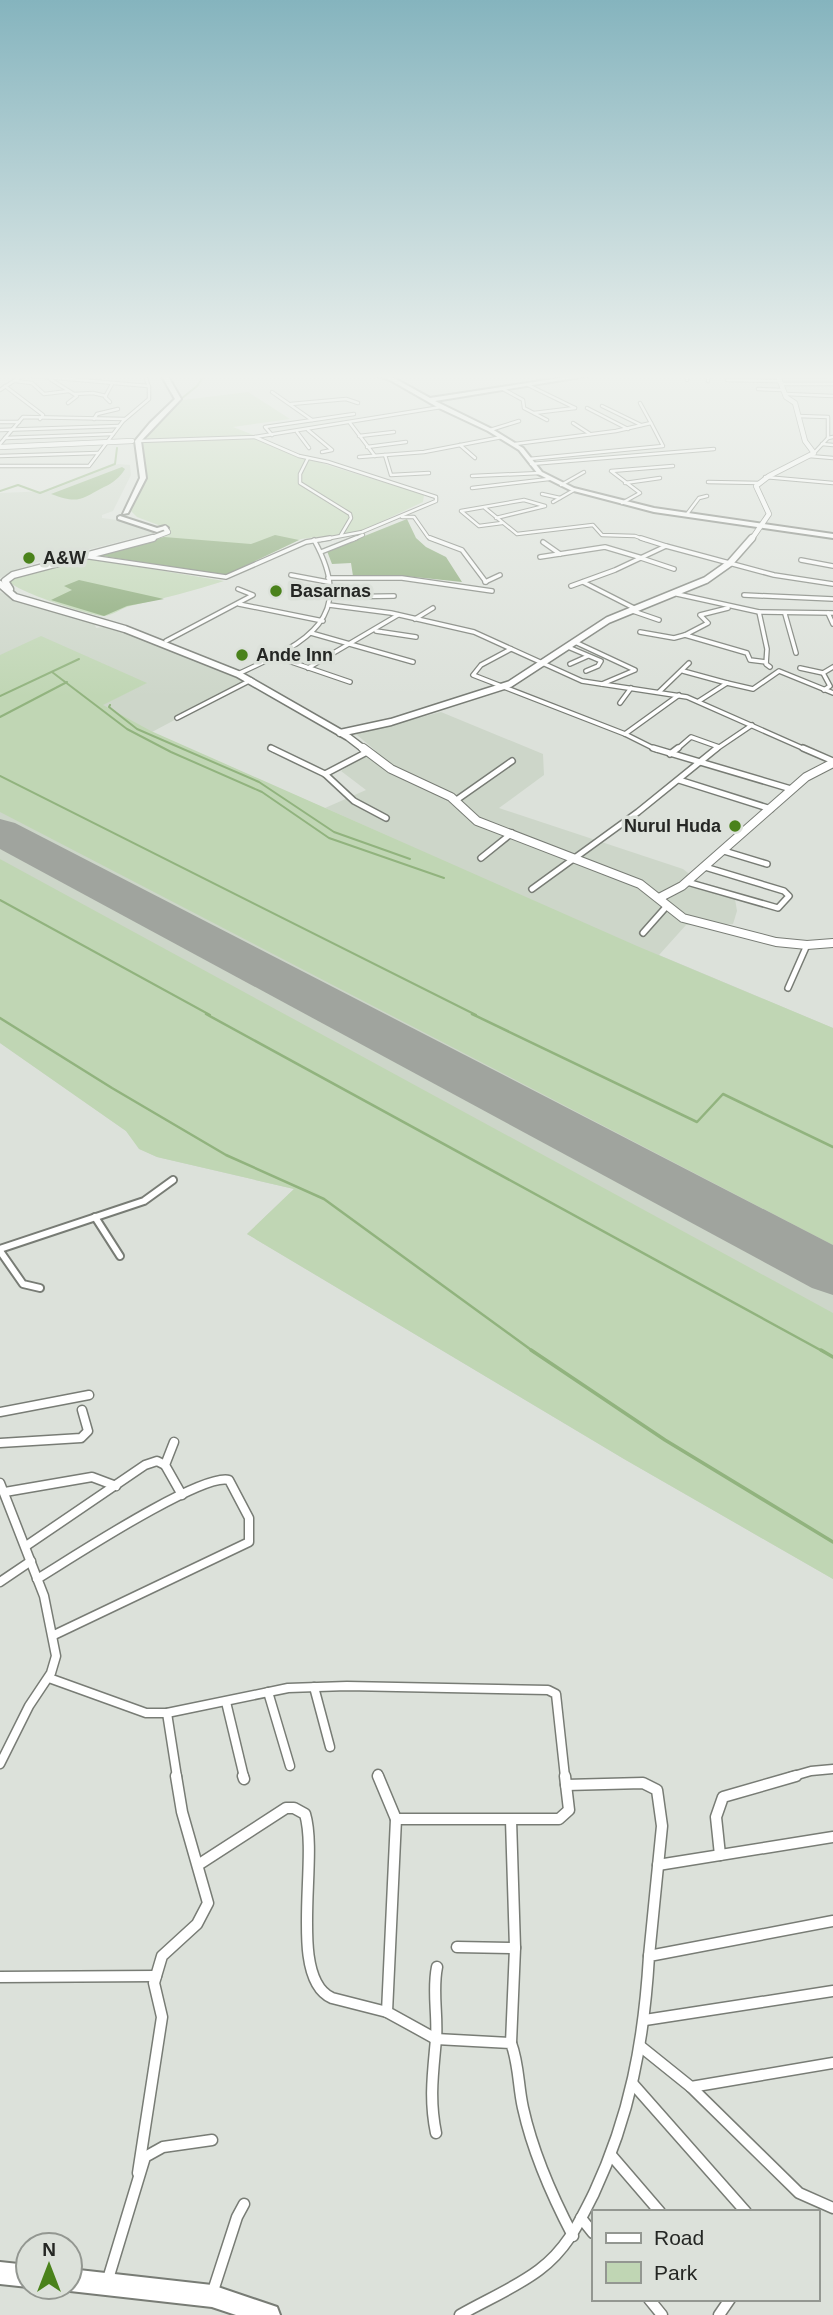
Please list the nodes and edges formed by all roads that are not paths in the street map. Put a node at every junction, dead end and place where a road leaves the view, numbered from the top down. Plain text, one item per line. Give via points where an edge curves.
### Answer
1 (141, 481) edge
2 (300, 481) edge
3 (388, 481) edge
4 (537, 481) edge
5 (553, 481) edge
6 (568, 481) edge
7 (623, 481) edge
8 (639, 481) edge
9 (734, 481) edge
10 (761, 481) edge
11 (786, 481) edge
12 (708, 482) dead end
13 (526, 483) junction
14 (625, 483) junction
15 (833, 483) edge
16 (561, 485) junction
17 (472, 488) dead end
18 (538, 488) dead end
19 (574, 490) junction
20 (542, 494) dead end
21 (707, 496) dead end
22 (559, 498) junction
23 (553, 502) dead end
24 (622, 503) junction
25 (485, 509) junction
26 (687, 514) junction
27 (496, 517) junction
28 (502, 523) junction
29 (763, 524) junction
30 (161, 529) junction
31 (341, 535) junction
32 (833, 536) edge
33 (314, 540) junction
34 (543, 542) dead end
35 (666, 546) junction
36 (321, 552) junction
37 (560, 554) junction
38 (82, 556) junction
39 (540, 557) dead end
40 (641, 558) junction
41 (801, 561) dead end
42 (730, 563) junction
43 (44, 564) junction
44 (833, 566) edge
45 (674, 569) dead end
46 (291, 575) dead end
47 (500, 575) dead end
48 (328, 580) junction
49 (486, 582) junction
50 (582, 582) junction
51 (0, 583) edge
52 (833, 584) edge
53 (570, 586) dead end
54 (478, 587) junction
55 (238, 589) dead end
56 (492, 591) dead end
57 (677, 594) junction
58 (744, 595) dead end
59 (394, 596) dead end
60 (328, 597) junction
61 (833, 599) edge
62 (239, 604) junction
63 (329, 606) junction
64 (433, 608) dead end
65 (730, 608) junction
66 (631, 609) junction
67 (759, 612) junction
68 (830, 613) edge
69 (785, 614) junction
70 (398, 615) junction
71 (415, 619) junction
72 (659, 620) dead end
73 (323, 621) junction
74 (833, 624) edge
75 (127, 628) junction
76 (374, 631) junction
77 (640, 632) dead end
78 (311, 633) junction
79 (685, 635) junction
80 (416, 637) dead end
81 (166, 641) junction
82 (575, 642) junction
83 (349, 644) junction
84 (568, 647) junction
85 (511, 649) junction
86 (796, 653) dead end
87 (274, 656) junction
88 (588, 656) junction
89 (413, 662) dead end
90 (689, 663) dead end
91 (540, 664) junction
92 (570, 664) dead end
93 (833, 667) edge
94 (308, 668) junction
95 (800, 668) dead end
96 (586, 671) dead end
97 (683, 671) junction
98 (823, 673) junction
99 (238, 674) junction
100 (251, 680) junction
101 (350, 682) dead end
102 (727, 683) junction
103 (600, 684) junction
104 (502, 688) junction
105 (631, 688) junction
106 (824, 690) junction
107 (659, 692) junction
108 (833, 693) edge
109 (679, 695) junction
110 (699, 701) junction
111 (620, 703) dead end
112 (177, 718) dead end
113 (752, 725) junction
114 (339, 733) junction
115 (625, 734) junction
116 (271, 747) dead end
117 (719, 747) junction
118 (367, 752) junction
119 (670, 754) junction
120 (512, 761) dead end
121 (833, 762) edge
122 (701, 763) junction
123 (326, 774) junction
124 (679, 780) junction
125 (791, 789) junction
126 (456, 801) junction
127 (771, 809) junction
128 (386, 818) dead end
129 (512, 834) junction
130 (724, 851) junction
131 (481, 858) dead end
132 (574, 859) junction
133 (767, 864) dead end
134 (705, 867) junction
135 (687, 882) junction
136 (532, 889) dead end
137 (659, 898) junction
138 (666, 907) junction
139 (643, 933) dead end
140 (833, 943) edge
141 (807, 945) junction
142 (788, 988) dead end
143 (173, 1180) dead end
144 (95, 1217) junction
145 (0, 1250) edge
146 (120, 1256) dead end
147 (40, 1287) dead end
148 (89, 1395) dead end
149 (82, 1410) dead end
150 (0, 1412) edge
151 (174, 1442) dead end
152 (0, 1443) edge
153 (165, 1465) junction
154 (116, 1486) junction
155 (2, 1488) edge
156 (182, 1495) junction
157 (26, 1546) junction
158 (31, 1561) junction
159 (37, 1579) junction
160 (0, 1582) edge
161 (54, 1635) junction
162 (49, 1678) junction
163 (314, 1687) junction
164 (268, 1692) junction
165 (226, 1702) junction
166 (167, 1713) junction
167 (330, 1747) dead end
168 (0, 1764) edge
169 (290, 1766) dead end
170 (833, 1769) edge
171 (378, 1774) dead end
172 (244, 1779) dead end
173 (566, 1785) junction
174 (396, 1819) junction
175 (512, 1820) junction
176 (833, 1837) edge
177 (720, 1855) junction
178 (198, 1865) junction
179 (658, 1865) junction
180 (833, 1921) edge
181 (457, 1947) dead end
182 (515, 1948) junction
183 (649, 1956) junction
184 (436, 1967) dead end
185 (156, 1976) junction
186 (0, 1977) edge
187 (833, 1991) edge
188 (387, 2012) junction
189 (645, 2020) junction
190 (436, 2039) junction
191 (511, 2043) junction
192 (640, 2046) junction
193 (833, 2063) edge
194 (633, 2084) junction
195 (691, 2087) junction
196 (436, 2133) dead end
197 (212, 2140) dead end
198 (611, 2155) junction
199 (138, 2173) junction
200 (244, 2204) dead end
201 (833, 2208) edge
202 (658, 2210) edge
203 (744, 2210) edge
204 (581, 2218) junction
205 (592, 2231) edge
206 (573, 2236) junction
207 (84, 2282) edge
208 (106, 2284) junction
209 (212, 2296) junction
210 (651, 2301) edge
211 (730, 2301) edge
212 (269, 2315) edge
213 (460, 2315) edge
214 (662, 2315) edge
215 (719, 2315) edge

1 - 30 highway via 123,515
2 - 31 street via 350,514
3 - 31 street via 436,498 366,530
4 - 13 street
5 - 16 highway
6 - 16 street
7 - 14 street
8 - 14 street
9 - 12 street
10 - 29 street via 756,486 769,511
11 - 15 street
13 - 17 street
13 - 18 street
14 - 24 street via 640,493
16 - 19 highway
19 - 22 street
19 - 24 highway
20 - 22 street
21 - 26 street via 699,498
22 - 23 street
24 - 26 highway
25 - 27 street
25 - 27 street via 524,500 545,506
25 - 28 street via 461,511 478,526
26 - 29 highway
27 - 28 street
28 - 35 street via 519,534 593,525 603,535 639,537
29 - 32 highway
29 - 42 street
30 - 38 street via 168,532
30 - 43 street via 154,535
31 - 33 street
33 - 36 street
33 - 38 street via 221,578
34 - 37 street
35 - 40 street
35 - 42 street
36 - 48 street
36 - 49 street via 412,516 428,537 462,550
37 - 39 street
37 - 40 street via 605,547
38 - 43 street
40 - 45 street
40 - 50 street
41 - 44 street
42 - 52 street
42 - 57 street
43 - 51 street via 11,573
43 - 75 street via 13,575 5,584 34,600
46 - 48 street
47 - 49 street
48 - 54 street via 402,578
48 - 60 street
49 - 54 street
50 - 53 street
50 - 66 street
51 - 75 street via 9,595 29,603
54 - 56 street
55 - 62 street via 253,595
57 - 65 street
57 - 66 street
58 - 61 street
59 - 60 street
60 - 63 street
62 - 73 street
62 - 81 street
63 - 70 street
63 - 73 street
64 - 71 street
65 - 67 street
65 - 79 street via 700,615 708,623
66 - 72 street
66 - 82 street
67 - 69 street
67 - 79 street via 768,664 751,660 746,652
68 - 69 street
68 - 74 street
69 - 86 street
70 - 71 street
70 - 76 street
71 - 85 street via 474,632
73 - 78 street
75 - 81 street
75 - 99 street
76 - 80 street
76 - 83 street
77 - 79 street via 674,638
78 - 83 street
78 - 87 street
81 - 99 street
82 - 84 street
82 - 103 street via 635,670
83 - 89 street
83 - 94 street
84 - 88 street
84 - 91 street
85 - 91 street
85 - 104 street via 473,674
87 - 94 street
87 - 99 street
88 - 92 street
88 - 96 street via 602,662
90 - 97 street
91 - 103 street via 576,680
91 - 104 street
93 - 98 street
94 - 101 street
95 - 98 street
97 - 102 street
97 - 107 street
98 - 106 street via 830,686
99 - 100 street
100 - 112 street
100 - 114 street
102 - 106 street via 753,689 779,671
102 - 110 street
103 - 105 street
104 - 114 street
104 - 115 street
105 - 107 street
105 - 111 street
106 - 108 street
107 - 109 street
109 - 110 street
109 - 115 street
110 - 113 street
113 - 117 street
113 - 121 street
114 - 118 street
115 - 119 street
116 - 123 street
117 - 119 street via 691,737
117 - 122 street
118 - 123 street
118 - 126 street
119 - 122 street
120 - 126 street
121 - 125 street
122 - 124 street
122 - 125 street
123 - 128 street via 354,801
124 - 127 street
124 - 132 street
125 - 127 street
126 - 129 street via 477,821
127 - 130 street
129 - 131 street
129 - 132 street
130 - 133 street
130 - 134 street
132 - 136 street
132 - 137 street via 640,884
134 - 135 street
134 - 135 street via 789,896 778,908
135 - 137 street
137 - 138 street
138 - 139 street
138 - 141 street via 708,925
140 - 141 street
141 - 142 street
143 - 144 street via 144,1201
144 - 145 street
144 - 146 street
145 - 147 street via 23,1284
148 - 150 street
149 - 152 street via 88,1431 81,1438
151 - 153 street
153 - 154 street via 150,1462
153 - 156 street
154 - 155 street via 82,1477
154 - 157 street
155 - 157 street
156 - 159 street
156 - 161 street via 211,1480 229,1480 247,1511 251,1539
157 - 158 street
158 - 159 street
158 - 160 street
159 - 161 street
161 - 162 street via 56,1656
162 - 166 street via 146,1713
162 - 168 street via 34,1697
163 - 164 street
163 - 167 street
163 - 173 street via 553,1691 558,1697
164 - 165 street
164 - 169 street
165 - 166 street
165 - 172 street
166 - 178 street via 182,1812
170 - 177 street via 723,1797 716,1817
171 - 174 street
173 - 175 street via 569,1810 563,1817
173 - 179 street via 653,1786 661,1813
174 - 175 street
174 - 188 street
175 - 182 street
176 - 177 street
177 - 179 street
178 - 185 street via 208,1897 206,1910 162,1956
178 - 188 street via 286,1808 305,1814 311,1830 307,1918 309,1969 315,1986 324,1995
179 - 183 street
180 - 183 street
181 - 182 street
182 - 191 street
183 - 189 street
184 - 190 street
185 - 186 street
185 - 199 street via 162,2017
187 - 189 street
188 - 190 street
189 - 192 street
190 - 191 street
190 - 196 street via 431,2110
191 - 206 street via 523,2111
192 - 194 street
192 - 195 street
193 - 195 street
194 - 198 street
194 - 203 street
195 - 201 street via 799,2193
197 - 199 street via 163,2147 145,2157
198 - 202 street
198 - 204 street
199 - 208 street
200 - 209 street
204 - 205 street
204 - 206 street
206 - 213 street via 539,2270
207 - 208 highway
208 - 209 highway
209 - 212 highway
210 - 214 street
211 - 215 street

